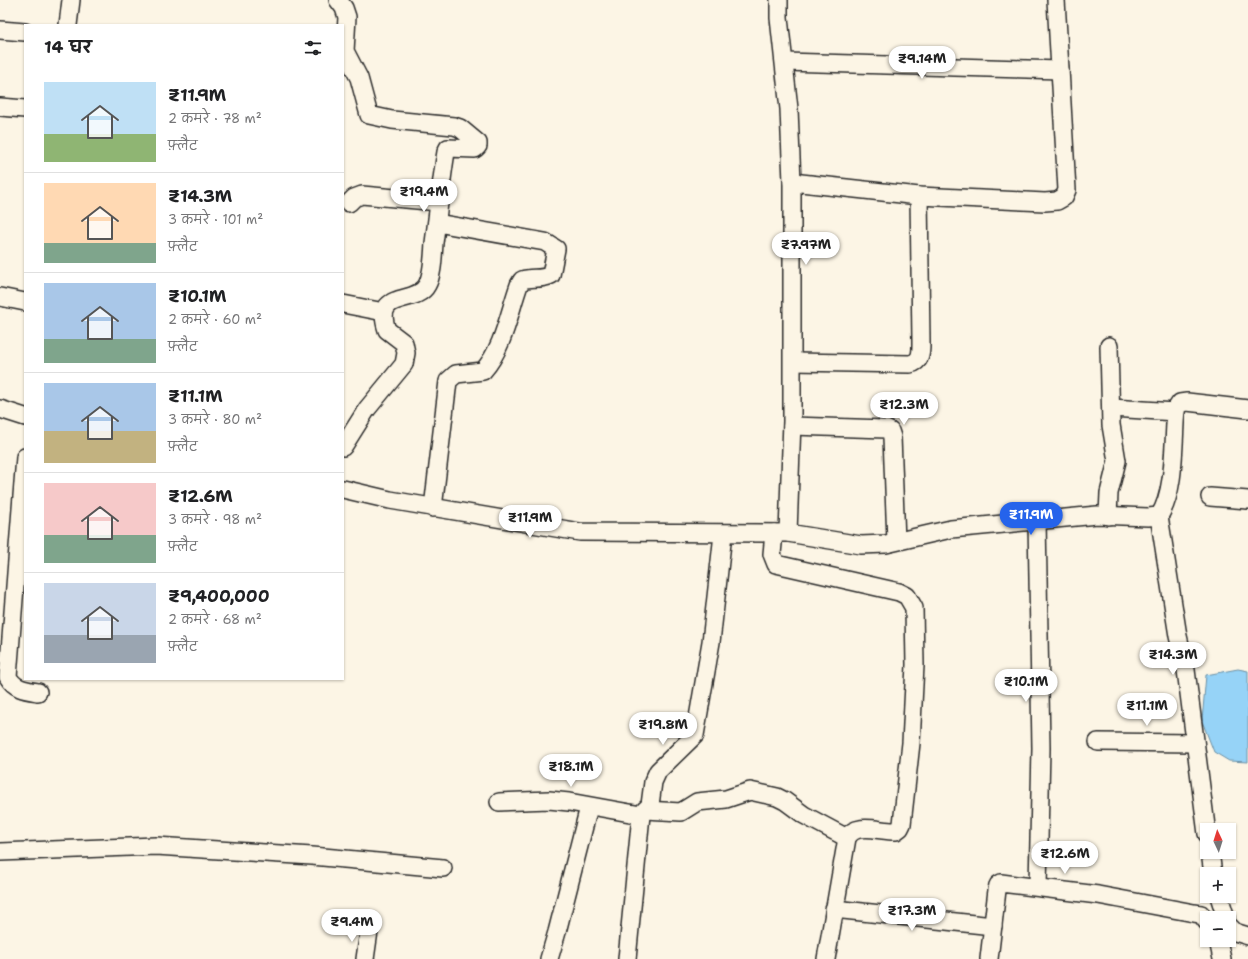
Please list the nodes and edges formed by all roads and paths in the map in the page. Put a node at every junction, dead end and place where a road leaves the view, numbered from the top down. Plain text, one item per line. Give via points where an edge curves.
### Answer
1 (71, 0) edge
2 (338, 0) edge
3 (779, 0) edge
4 (1056, 0) edge
5 (68, 24) edge
6 (0, 30) edge
7 (24, 32) edge
8 (785, 62) junction
9 (1060, 70) junction
10 (0, 107) edge
11 (24, 109) edge
12 (792, 182) junction
13 (920, 196) junction
14 (439, 202) junction
15 (349, 203) dead end
16 (437, 223) junction
17 (0, 297) edge
18 (24, 302) edge
19 (344, 304) edge
20 (384, 312) junction
21 (1108, 346) dead end
22 (793, 362) junction
23 (0, 408) edge
24 (1111, 408) junction
25 (1248, 409) edge
26 (1176, 412) junction
27 (24, 417) edge
28 (792, 426) junction
29 (344, 445) edge
30 (24, 470) edge
31 (344, 489) edge
32 (1210, 497) dead end
33 (1248, 500) edge
34 (433, 508) junction
35 (1108, 516) junction
36 (1159, 516) junction
37 (1037, 521) junction
38 (781, 533) junction
39 (723, 534) junction
40 (896, 542) junction
41 (38, 692) dead end
42 (1098, 742) dead end
43 (1195, 743) junction
44 (499, 802) dead end
45 (589, 807) junction
46 (643, 813) junction
47 (1206, 823) edge
48 (847, 838) junction
49 (0, 852) edge
50 (443, 868) dead end
51 (1038, 886) junction
52 (834, 909) junction
53 (1200, 914) edge
54 (993, 926) junction
55 (369, 931) dead end
56 (1236, 932) edge
57 (1248, 936) edge
58 (365, 959) edge
59 (549, 959) edge
60 (627, 959) edge
61 (826, 959) edge
62 (989, 959) edge

1 - 5 street
2 - 14 street via 347,17 345,50 359,78 369,115 392,120 454,126 478,143 475,149 448,148
3 - 8 street
4 - 9 street
6 - 7 street
8 - 9 street
8 - 12 street
9 - 13 street via 1067,190 1064,197 1057,201 1045,202
10 - 11 street
12 - 13 street
12 - 22 street
13 - 22 street via 919,359 910,364
14 - 15 street via 362,195
14 - 16 street
16 - 20 street via 428,285 421,291 386,306
16 - 34 street via 545,242 556,249 551,274 544,278 522,280 489,364 483,371 456,374 448,382
17 - 18 street
19 - 20 street
20 - 29 street via 387,330 404,343 404,364 367,409
21 - 24 street
22 - 28 street
23 - 27 street
24 - 26 street
24 - 35 street via 1117,461 1109,494
25 - 26 street via 1187,402 1180,403
26 - 36 street via 1170,489
28 - 38 street
28 - 40 street via 890,431
30 - 41 street via 8,677 21,689
31 - 34 street
32 - 33 street
34 - 39 street via 580,532
35 - 36 street
35 - 37 street
36 - 43 street via 1178,636 1186,670
37 - 40 street via 952,528
37 - 51 street via 1041,748
38 - 39 street
38 - 40 street via 861,546
38 - 48 street via 772,554 776,564 899,592 913,603 915,665 902,824 896,831 859,828 849,833
39 - 46 street via 711,642 695,735 658,771 653,782 650,805
42 - 43 street
43 - 47 street
44 - 45 street via 549,800
45 - 46 street
45 - 59 street
46 - 48 street via 681,812 697,802 726,799 750,791 777,797
46 - 60 street
48 - 52 street
49 - 50 street via 156,846
51 - 53 street
51 - 54 street via 1006,882 998,885
52 - 54 street
52 - 61 street
54 - 62 street
55 - 58 street
56 - 57 street

